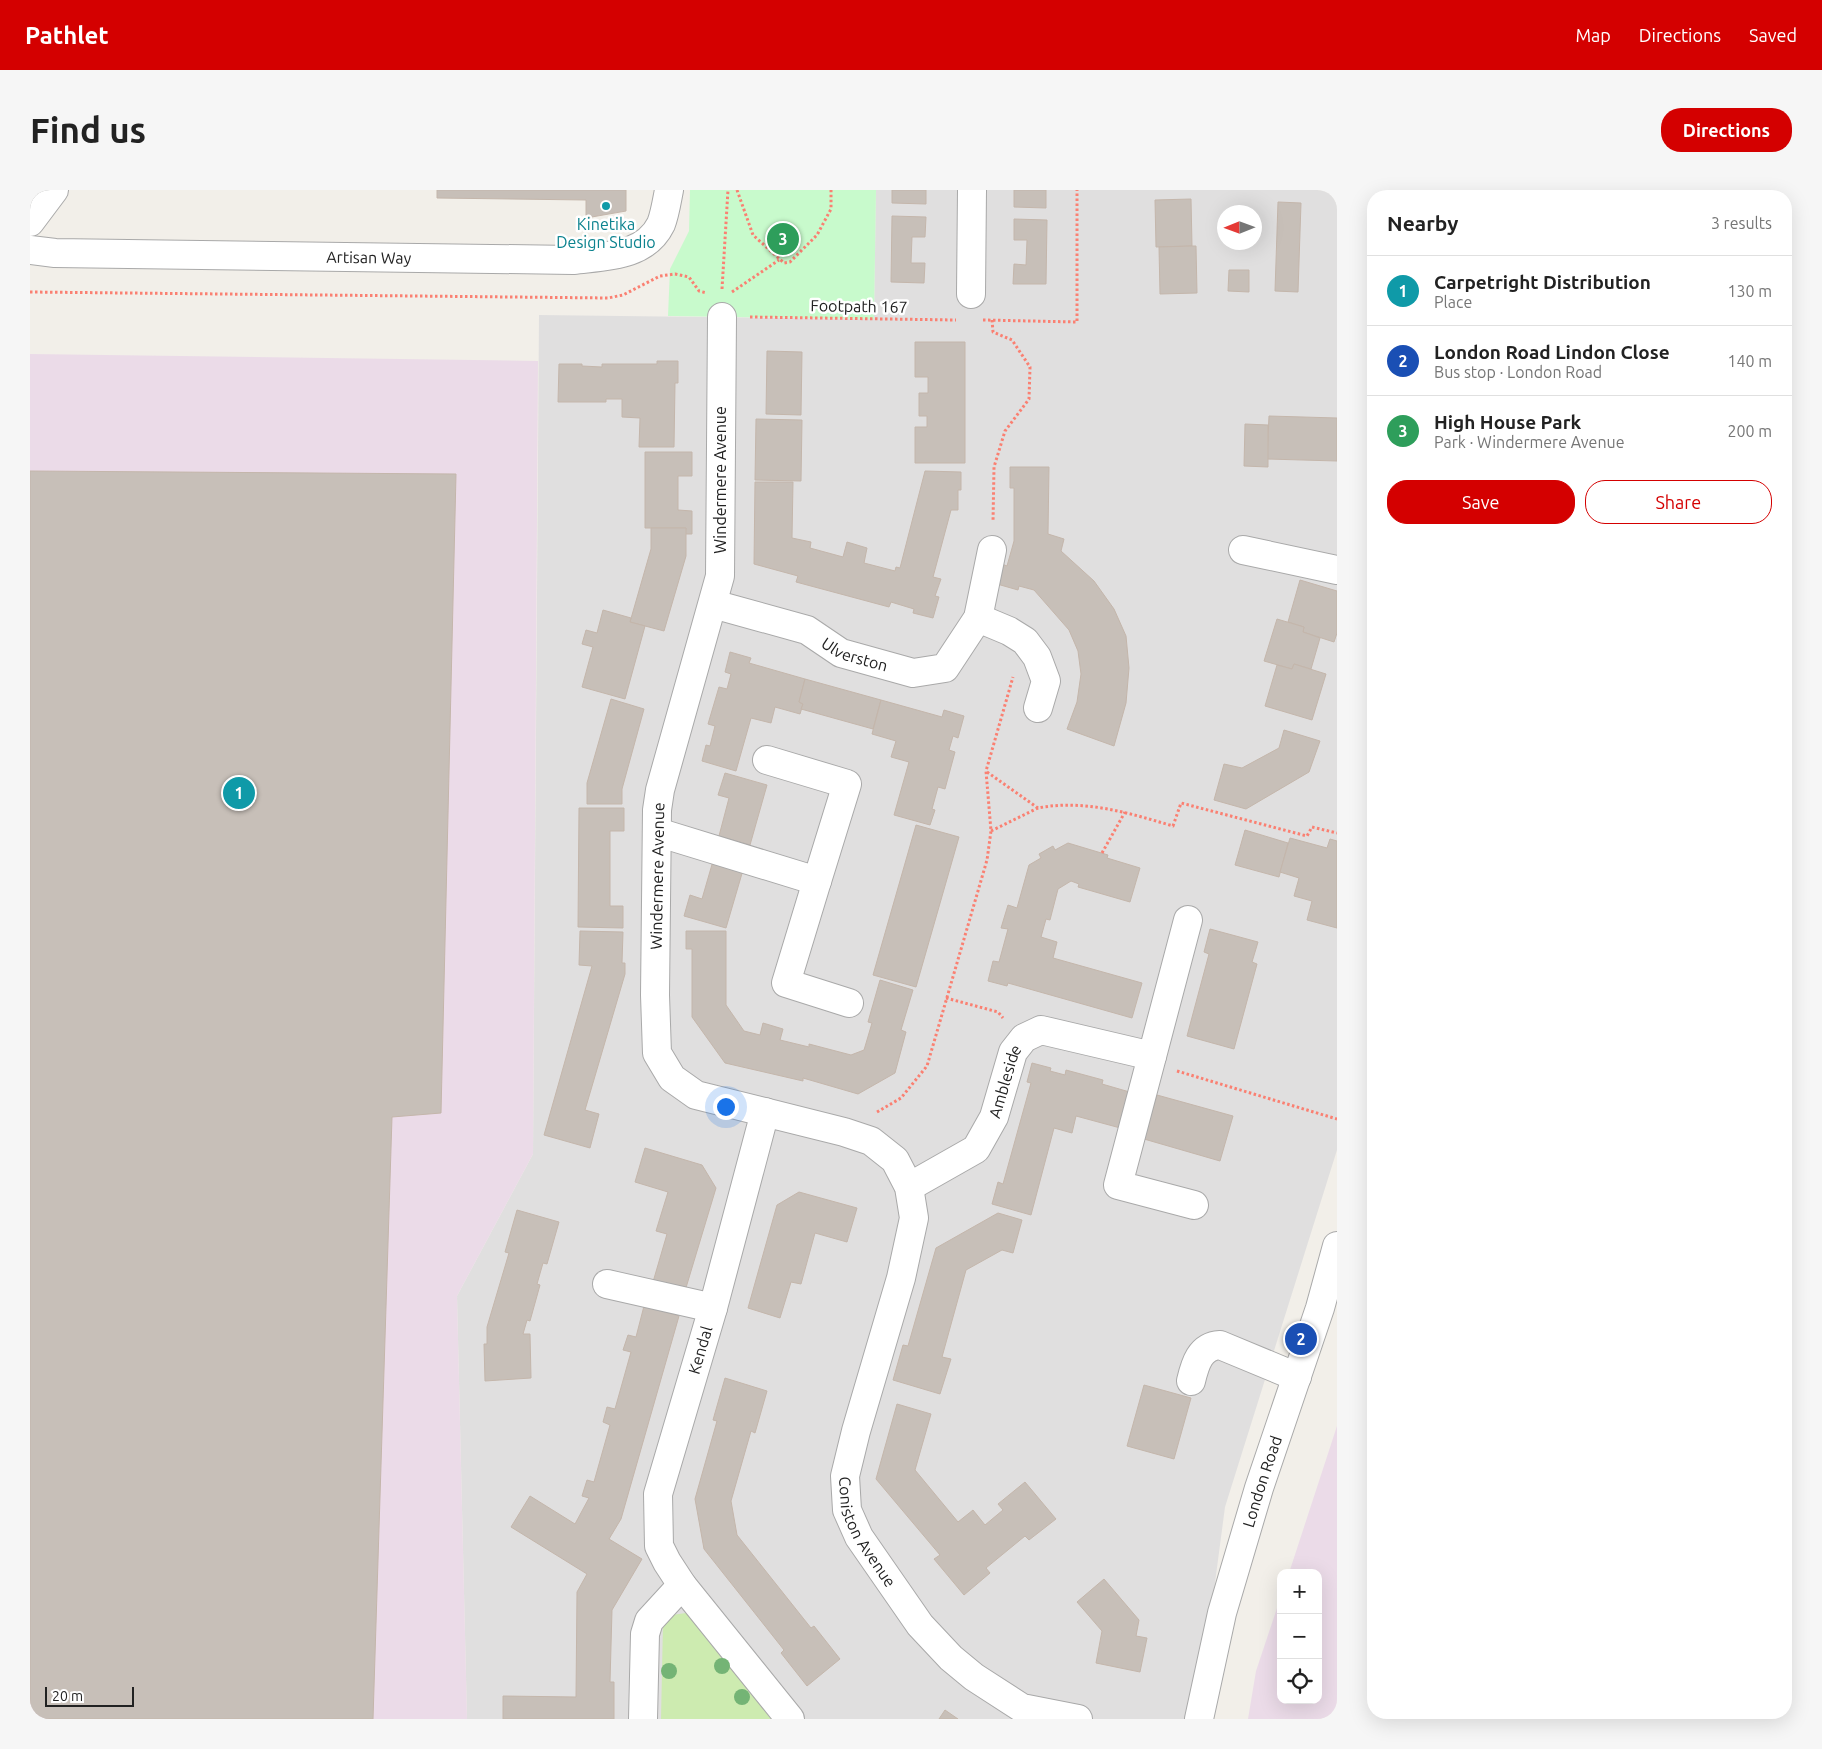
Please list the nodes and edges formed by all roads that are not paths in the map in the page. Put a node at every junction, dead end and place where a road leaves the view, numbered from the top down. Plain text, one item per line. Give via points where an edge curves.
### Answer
1 (54, 190) edge
2 (669, 190) edge
3 (972, 190) edge
4 (30, 222) edge
5 (30, 250) edge
6 (971, 294) road end
7 (721, 300) road end
8 (992, 550) road end
9 (1243, 550) dead end
10 (1337, 570) edge
11 (713, 604) junction
12 (978, 618) junction
13 (1038, 708) dead end
14 (767, 760) dead end
15 (657, 832) junction
16 (817, 881) junction
17 (1188, 920) dead end
18 (849, 1003) dead end
19 (1151, 1060) junction
20 (765, 1112) junction
21 (909, 1187) junction
22 (1194, 1205) dead end
23 (1337, 1246) edge
24 (607, 1284) dead end
25 (713, 1308) junction
26 (1329, 1312) edge
27 (1297, 1377) junction
28 (1191, 1381) dead end
29 (682, 1585) junction
30 (643, 1719) edge
31 (790, 1719) edge
32 (1078, 1719) edge
33 (1199, 1719) edge

1 - 4 street
2 - 5 street, Artisan Way via 661,224 648,242 632,252 573,260 55,253
3 - 6 street
7 - 11 street, Windermere Avenue via 720,576
8 - 12 street, Ulverston
9 - 10 street
11 - 12 street, Ulverston via 806,630 841,653 914,673 944,668
11 - 15 street, Windermere Avenue via 660,790
12 - 13 street via 1025,640 1037,657 1046,681
14 - 16 street via 847,784
15 - 16 street
15 - 20 street, Windermere Avenue via 657,1053 672,1078 696,1095
16 - 18 street via 786,983
17 - 19 street
19 - 21 street, Ambleside via 1041,1030 1024,1038 1013,1052 994,1117 976,1149
19 - 22 street via 1118,1185
20 - 21 street, Windermere Avenue via 871,1141 895,1160
20 - 25 street, Kendal
21 - 32 street, Coniston Avenue via 914,1218 901,1278 844,1476 847,1510 859,1537 920,1625 951,1658 1022,1708
23 - 26 street, London Road
24 - 25 street
25 - 29 street, Kendal via 658,1494 659,1546
26 - 27 street, London Road
27 - 28 street via 1220,1345 1209,1348 1195,1362
27 - 33 street, London Road via 1259,1488 1222,1614
29 - 30 street via 649,1621 645,1634
29 - 31 street, Kendal

